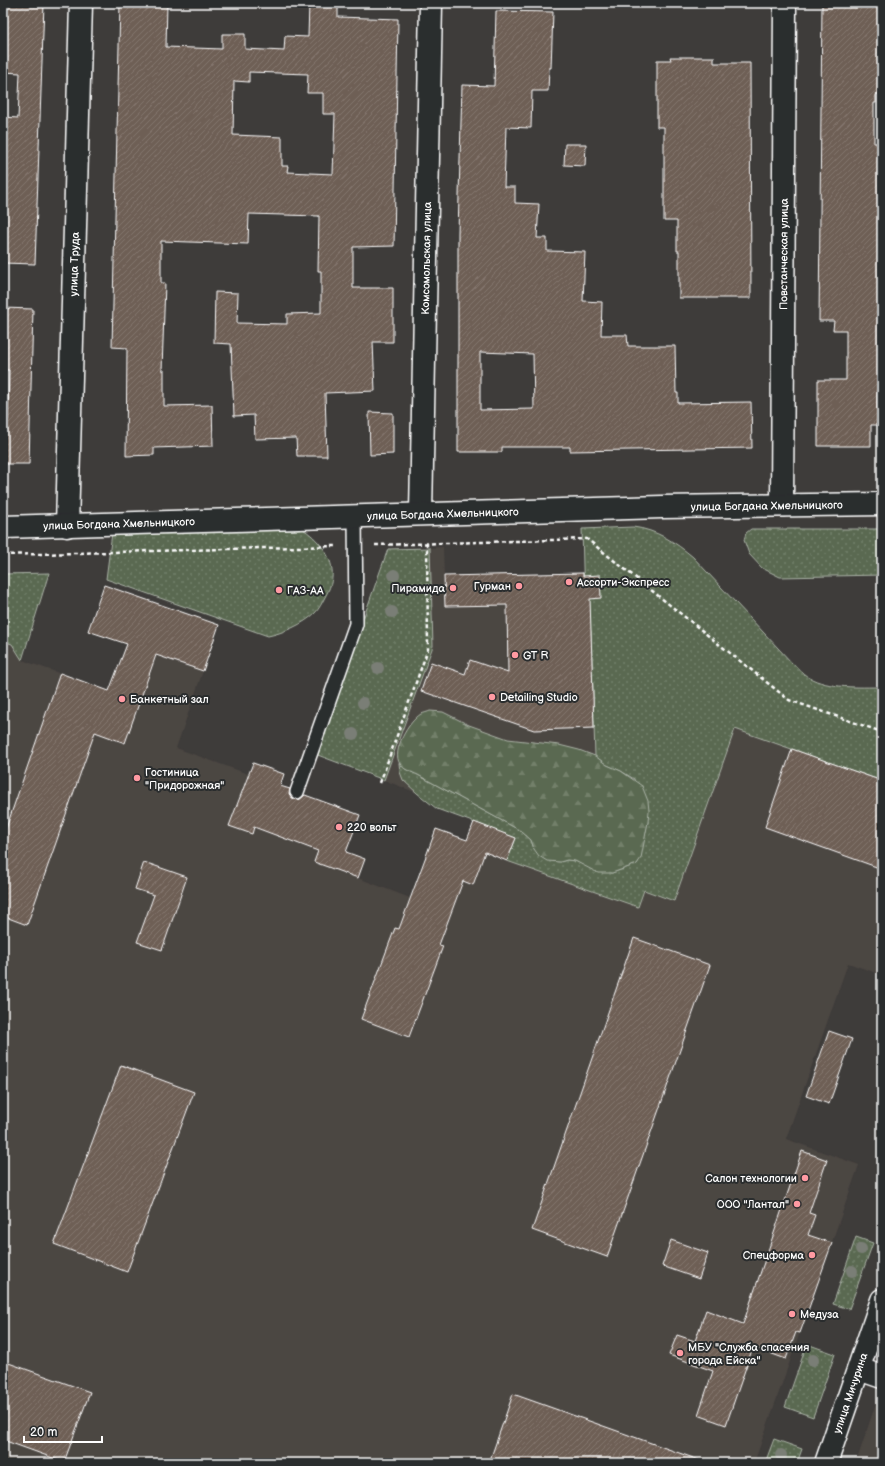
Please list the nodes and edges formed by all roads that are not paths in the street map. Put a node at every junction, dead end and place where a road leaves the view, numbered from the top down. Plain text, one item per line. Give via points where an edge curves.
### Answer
1 (80, 3) edge
2 (431, 3) edge
3 (785, 3) edge
4 (882, 504) edge
5 (782, 505) junction
6 (421, 513) junction
7 (355, 516) junction
8 (67, 526) junction
9 (3, 527) edge
10 (297, 792) dead end
11 (882, 1300) edge
12 (859, 1369) junction
13 (882, 1377) edge
14 (826, 1463) edge

1 - 8 street, улица Труда
2 - 6 street, Комсомольская улица
3 - 5 street, Повстанческая улица
4 - 5 street, улица Богдана Хмельницкого
5 - 6 street, улица Богдана Хмельницкого
6 - 7 street, улица Богдана Хмельницкого
7 - 8 street, улица Богдана Хмельницкого
7 - 10 lane via 356,624
8 - 9 street, улица Богдана Хмельницкого
11 - 12 street, улица Мичурина
12 - 13 street
12 - 14 street, улица Мичурина

